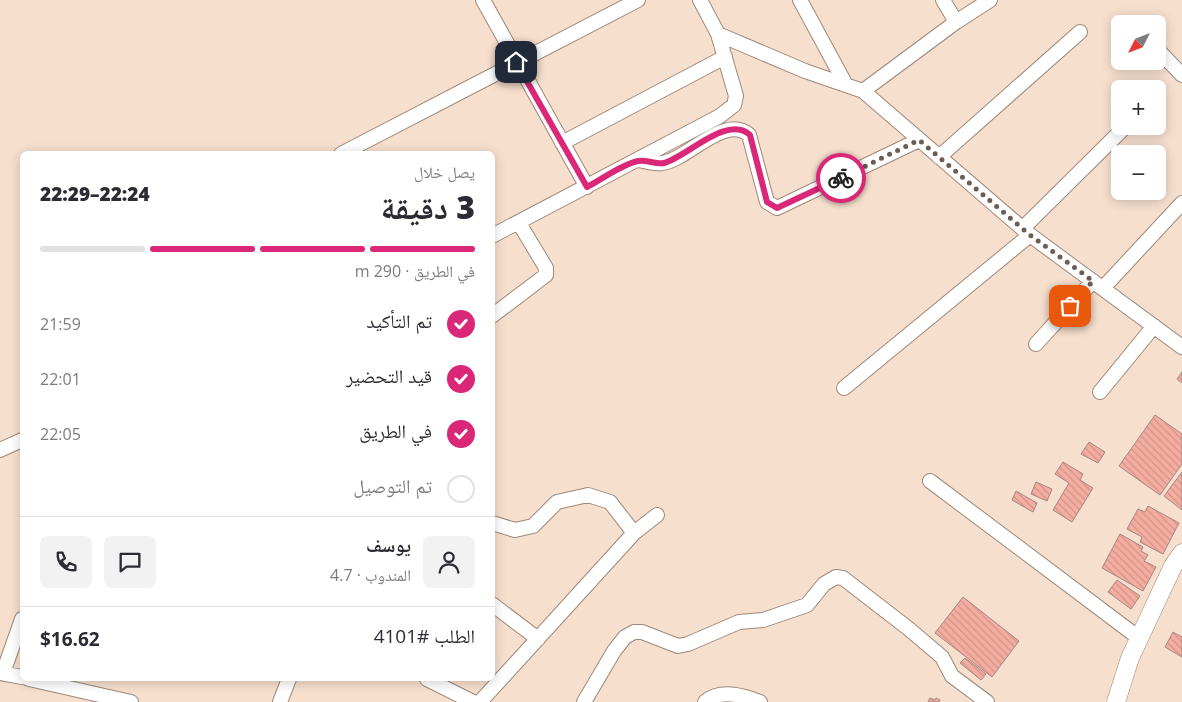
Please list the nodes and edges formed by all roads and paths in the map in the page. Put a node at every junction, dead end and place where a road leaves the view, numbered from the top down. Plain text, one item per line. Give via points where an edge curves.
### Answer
1 (483, 0) edge
2 (638, 0) edge
3 (700, 0) edge
4 (800, 0) edge
5 (943, 0) edge
6 (990, 0) edge
7 (956, 22) junction
8 (1080, 32) dead end
9 (718, 34) junction
10 (725, 57) junction
11 (1166, 58) edge
12 (516, 62) junction
13 (1182, 75) edge
14 (846, 85) junction
15 (863, 92) junction
16 (1117, 135) edge
17 (919, 140) junction
18 (562, 143) junction
19 (347, 151) edge
20 (939, 157) junction
21 (639, 160) junction
22 (587, 187) junction
23 (1182, 203) edge
24 (520, 223) junction
25 (1026, 231) junction
26 (495, 235) edge
27 (1098, 285) junction
28 (495, 314) edge
29 (1154, 326) junction
30 (1036, 344) dead end
31 (1182, 347) edge
32 (844, 388) dead end
33 (1100, 392) dead end
34 (20, 441) edge
35 (1, 450) edge
36 (930, 481) dead end
37 (657, 514) dead end
38 (495, 524) edge
39 (634, 533) junction
40 (1182, 553) edge
41 (495, 606) edge
42 (20, 623) edge
43 (1139, 638) junction
44 (538, 639) junction
45 (1, 673) edge
46 (20, 677) edge
47 (36, 681) edge
48 (288, 681) edge
49 (431, 681) edge
50 (96, 698) edge
51 (131, 702) edge
52 (280, 702) edge
53 (473, 702) edge
54 (480, 702) edge
55 (584, 702) edge
56 (705, 702) edge
57 (760, 702) edge
58 (987, 702) edge
59 (1116, 702) edge

1 - 12 street
2 - 12 street
3 - 9 street
4 - 14 street
5 - 7 street
6 - 7 street
7 - 15 street
8 - 20 street
9 - 10 street
9 - 14 street
10 - 18 street
10 - 21 street via 736,96 734,104 720,116
11 - 13 street
12 - 18 street
12 - 19 street
14 - 15 street
15 - 17 street
16 - 25 street
17 - 20 street
17 - 21 street via 777,208 767,202 750,135 744,130 736,128 722,132 663,163
18 - 22 street
20 - 25 street
21 - 22 street
22 - 24 street
23 - 27 street
24 - 26 street
24 - 28 street via 546,268 546,275
25 - 27 street
25 - 32 street
27 - 29 street
27 - 30 street
29 - 31 street
29 - 33 street
34 - 35 street
36 - 43 street
37 - 39 street
38 - 39 street via 515,530 534,526 557,502 588,495 610,502
39 - 44 street
40 - 43 main road
41 - 44 street
42 - 45 street
43 - 59 main road
44 - 54 street
45 - 46 street
47 - 50 street
48 - 52 street
49 - 53 street
50 - 51 street
55 - 58 street via 614,651 625,637 634,632 678,646 688,644 739,622 763,620 808,605 824,584 836,577 843,578 909,629 942,658 952,676
56 - 57 street via 712,696 726,694

